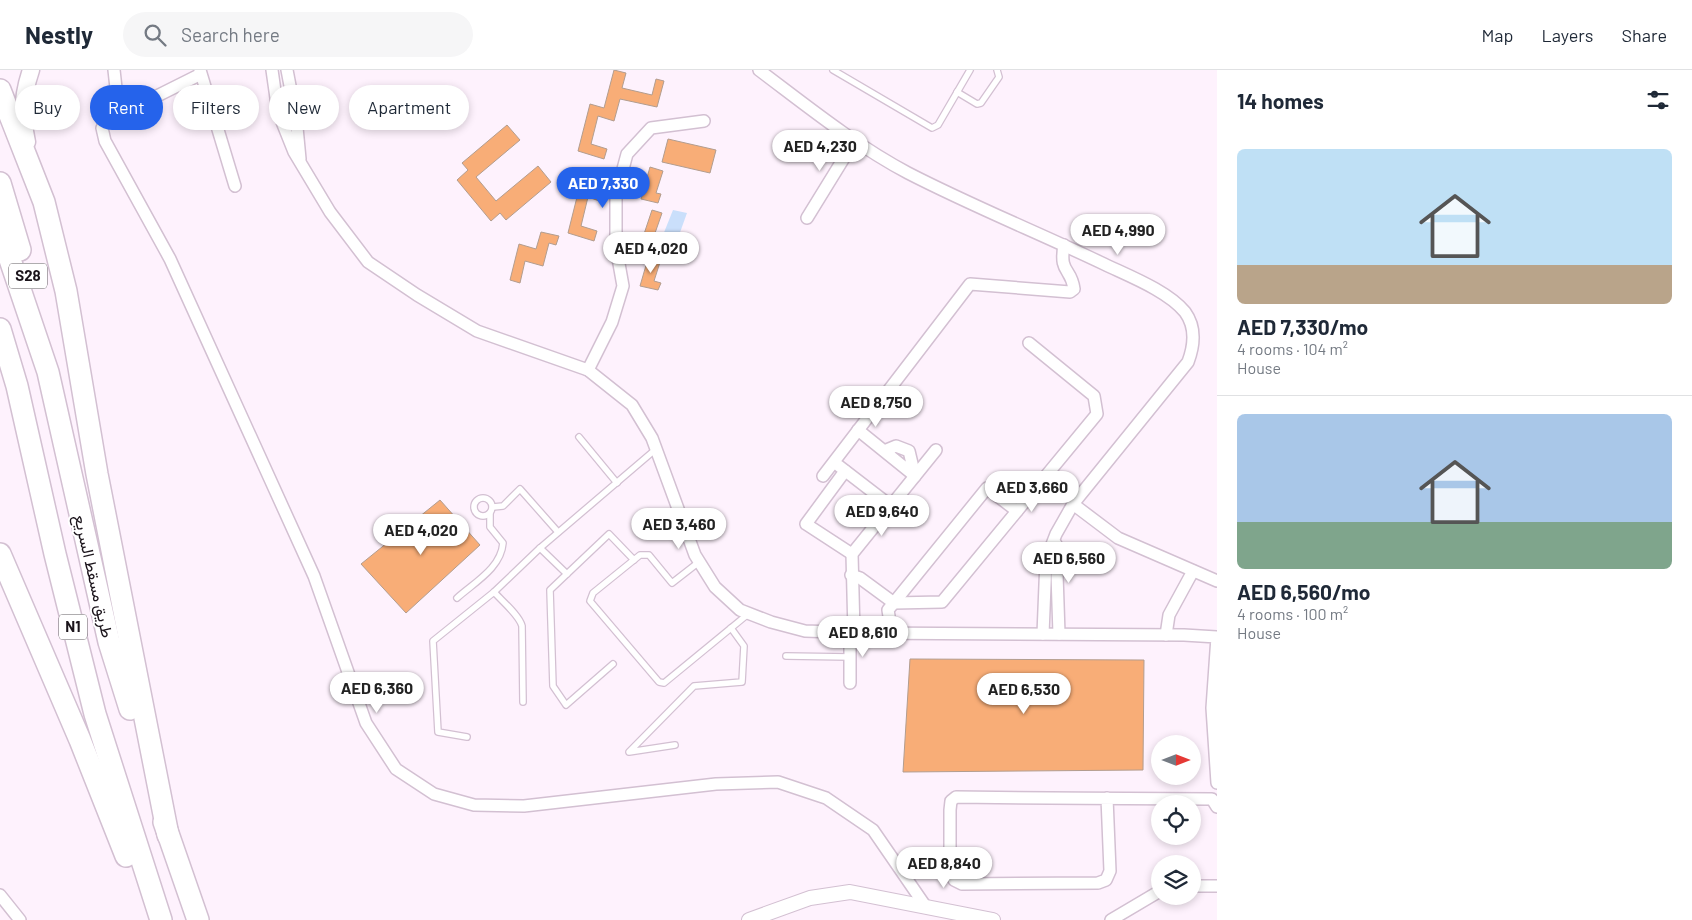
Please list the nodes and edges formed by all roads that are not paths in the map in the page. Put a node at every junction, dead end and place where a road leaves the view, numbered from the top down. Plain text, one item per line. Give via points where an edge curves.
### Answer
1 (31, 70) edge
2 (114, 70) edge
3 (272, 70) edge
4 (287, 70) edge
5 (759, 70) edge
6 (833, 70) edge
7 (970, 70) edge
8 (997, 70) edge
9 (200, 72) edge
10 (116, 85) edge
11 (0, 90) edge
12 (163, 91) edge
13 (957, 92) junction
14 (704, 121) dead end
15 (102, 130) edge
16 (855, 140) junction
17 (300, 159) junction
18 (0, 183) edge
19 (235, 186) dead end
20 (44, 202) junction
21 (808, 218) dead end
22 (0, 230) edge
23 (1064, 245) junction
24 (0, 329) edge
25 (1029, 343) dead end
26 (588, 370) junction
27 (48, 372) junction
28 (0, 373) edge
29 (858, 430) junction
30 (579, 437) dead end
31 (656, 449) junction
32 (936, 450) dead end
33 (833, 462) junction
34 (34, 469) junction
35 (844, 471) junction
36 (823, 476) dead end
37 (915, 476) junction
38 (617, 483) junction
39 (1073, 504) junction
40 (891, 506) junction
41 (493, 507) junction
42 (1017, 511) junction
43 (490, 513) junction
44 (558, 532) junction
45 (1056, 534) junction
46 (540, 548) junction
47 (0, 554) edge
48 (852, 554) junction
49 (634, 560) junction
50 (699, 562) junction
51 (1193, 571) junction
52 (566, 574) junction
53 (851, 575) junction
54 (1217, 581) edge
55 (494, 592) junction
56 (457, 598) dead end
57 (894, 603) junction
58 (748, 614) junction
59 (732, 628) junction
60 (852, 633) junction
61 (892, 634) junction
62 (1043, 634) junction
63 (1059, 634) junction
64 (1166, 635) junction
65 (786, 656) dead end
66 (850, 657) junction
67 (613, 664) dead end
68 (850, 683) dead end
69 (523, 702) dead end
70 (467, 736) dead end
71 (675, 745) dead end
72 (1217, 783) edge
73 (1107, 798) junction
74 (1217, 807) edge
75 (168, 835) junction
76 (1201, 886) edge
77 (1217, 886) edge
78 (0, 895) edge
79 (1151, 896) edge
80 (926, 907) junction
81 (20, 920) edge
82 (149, 920) edge
83 (161, 920) edge
84 (198, 920) edge
85 (749, 920) edge
86 (993, 920) edge
87 (1111, 920) edge

1 - 20 main road via 24,99 24,131
2 - 10 street
3 - 17 street via 282,125
4 - 17 street
5 - 16 street
6 - 13 lane via 932,128 938,125
7 - 13 lane
8 - 13 lane via 999,77 981,103
9 - 12 street
9 - 19 street
11 - 20 highway
14 - 26 street via 651,128 627,154 616,195 616,247 623,286 612,322
15 - 80 street via 105,141 170,259 314,576 366,722 396,769 434,794 474,805 524,806 716,784 778,782 826,798 873,830
16 - 21 street
16 - 23 street via 908,173
17 - 26 street via 330,212 368,262 477,330
18 - 27 highway, S28 via 30,284
20 - 75 highway via 66,291 97,474
22 - 27 highway, طريق مسقط السريع / N1
23 - 29 street via 1062,263 1074,289 1070,292 970,284
23 - 39 street via 1170,298 1186,313 1193,329 1193,348 1188,362
24 - 34 highway, طريق مسقط السريع / N1 via 18,386
25 - 42 street via 1094,396 1098,414
26 - 31 street via 632,405
27 - 75 highway, طريق مسقط السريع / N1 via 109,642
28 - 34 highway
29 - 33 street
29 - 37 street via 884,451 896,446 909,451
30 - 38 lane
31 - 38 lane
31 - 50 street
32 - 37 street
33 - 35 street
33 - 36 street
34 - 83 highway, طريق مسقط السريع / N1 via 94,714
35 - 40 street
35 - 48 street via 806,524
37 - 40 street
38 - 44 lane
39 - 45 street
39 - 51 street via 1118,538
40 - 48 street
41 - 43 lane
41 - 43 lane via 490,500 476,500 473,507 476,513 483,516
41 - 44 lane via 503,506 520,489
42 - 57 street via 942,602
42 - 57 street via 987,488
43 - 56 lane via 490,527 503,542 502,552 496,564
44 - 46 lane
45 - 62 street via 1046,560
45 - 63 street
46 - 52 lane
46 - 55 lane
47 - 82 highway via 95,776
48 - 53 street
49 - 50 lane via 640,554 649,555 672,583
49 - 52 lane via 609,534
49 - 59 lane via 593,593 590,601 659,682 670,681
50 - 58 street via 715,587
51 - 54 street
51 - 64 street via 1169,615
52 - 67 lane via 550,590 553,686 566,705
53 - 57 street
53 - 60 street
55 - 69 lane via 522,626
55 - 70 lane via 433,641 438,732
57 - 61 street via 888,610
58 - 59 lane
58 - 60 street via 805,631
59 - 71 lane via 744,646 742,682 694,686 629,752
60 - 61 street
60 - 66 street
61 - 62 street
62 - 63 street
63 - 64 street
64 - 72 street via 1217,637 1212,708
65 - 66 lane
66 - 68 street
73 - 73 street via 956,797 951,801 950,810 950,871 954,880 962,884 1098,883 1106,880 1110,871
73 - 74 street via 1212,798
75 - 84 highway, طريق مسقط السريع / N1
76 - 77 street
78 - 81 street
79 - 87 street
80 - 85 street via 850,892 810,898
80 - 86 street

